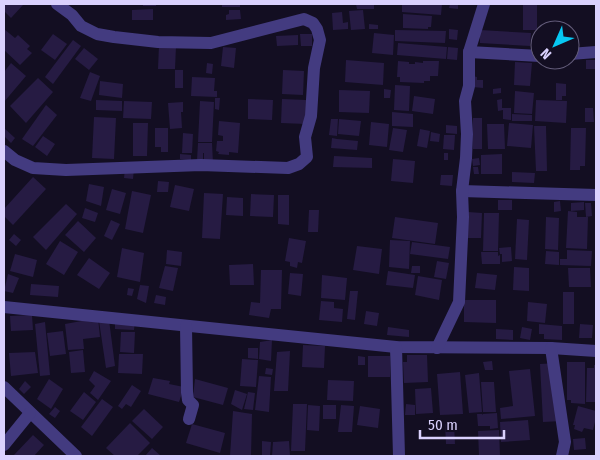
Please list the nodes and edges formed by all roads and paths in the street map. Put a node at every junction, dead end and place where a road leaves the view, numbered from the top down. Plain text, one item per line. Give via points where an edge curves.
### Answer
1 (57, 4) edge
2 (484, 4) edge
3 (469, 52) junction
4 (596, 52) edge
5 (580, 53) edge
6 (530, 55) edge
7 (4, 151) edge
8 (462, 191) junction
9 (596, 195) edge
10 (4, 307) edge
11 (186, 326) junction
12 (396, 347) junction
13 (437, 348) junction
14 (551, 348) junction
15 (596, 351) edge
16 (4, 387) edge
17 (30, 413) junction
18 (189, 418) dead end
19 (4, 445) edge
20 (76, 456) edge
21 (399, 456) edge
22 (562, 456) edge

1 - 7 street via 81,26 97,34 158,42 211,43 304,19 313,23 320,40 314,68 311,116 305,137 307,157 288,168 202,165 66,170 33,168
2 - 3 street
3 - 6 street
3 - 8 street via 469,86 464,101 467,134
4 - 5 street
8 - 9 street
8 - 13 street via 459,302
10 - 11 street
11 - 12 street
11 - 18 street via 187,392 193,405
12 - 13 street
12 - 21 street
13 - 14 street
14 - 15 street
14 - 22 street via 565,442
16 - 17 street
17 - 19 street
17 - 20 street

